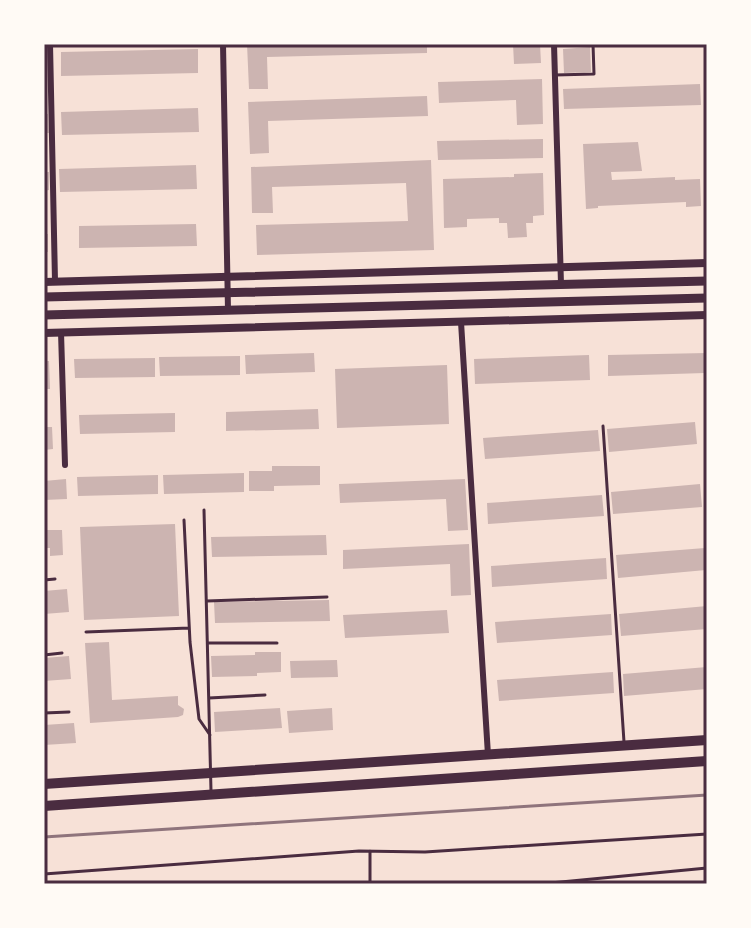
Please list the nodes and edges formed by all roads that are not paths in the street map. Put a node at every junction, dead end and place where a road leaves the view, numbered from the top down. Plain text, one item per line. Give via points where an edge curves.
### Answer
1 (50, 44) edge
2 (223, 44) edge
3 (554, 44) edge
4 (599, 44) edge
5 (706, 44) edge
6 (555, 75) junction
7 (707, 97) edge
8 (707, 263) edge
9 (560, 267) junction
10 (227, 276) junction
11 (55, 281) junction
12 (707, 281) edge
13 (44, 282) edge
14 (561, 284) junction
15 (228, 292) junction
16 (44, 297) edge
17 (707, 298) edge
18 (228, 310) junction
19 (44, 315) edge
20 (707, 315) edge
21 (461, 322) junction
22 (61, 332) junction
23 (44, 333) edge
24 (603, 426) dead end
25 (65, 465) dead end
26 (204, 510) dead end
27 (184, 520) dead end
28 (55, 579) dead end
29 (44, 580) edge
30 (327, 597) dead end
31 (207, 601) junction
32 (189, 628) junction
33 (86, 632) dead end
34 (208, 643) junction
35 (277, 643) dead end
36 (62, 653) dead end
37 (44, 655) edge
38 (265, 695) dead end
39 (209, 698) junction
40 (69, 712) dead end
41 (44, 713) edge
42 (210, 735) junction
43 (707, 740) edge
44 (624, 746) junction
45 (488, 755) junction
46 (707, 761) edge
47 (211, 773) junction
48 (44, 784) edge
49 (211, 795) junction
50 (44, 806) edge
51 (707, 834) edge
52 (370, 851) junction
53 (707, 868) edge
54 (44, 874) edge
55 (370, 884) edge
56 (540, 884) edge

1 - 11 street
2 - 10 street
3 - 6 street
4 - 6 lane via 593,44 594,74
5 - 7 lane
6 - 9 street
8 - 9 street
9 - 10 street
9 - 14 street
10 - 11 street
10 - 15 street
11 - 13 street
12 - 14 main road
14 - 15 main road
15 - 16 main road
15 - 18 street
17 - 18 main road
18 - 19 main road
20 - 21 street
21 - 22 street
21 - 45 street
22 - 23 street
22 - 25 street
24 - 44 lane
26 - 31 lane
27 - 32 lane
28 - 29 lane
30 - 31 lane
31 - 34 lane
32 - 33 lane
32 - 42 lane via 199,719
34 - 35 lane
34 - 39 lane
36 - 37 lane
38 - 39 lane
39 - 42 lane
40 - 41 lane
42 - 47 lane
43 - 44 main road
44 - 45 main road
45 - 47 main road
46 - 49 main road
47 - 48 main road
47 - 49 lane
49 - 50 main road
51 - 52 lane
52 - 54 lane
52 - 55 lane
53 - 56 lane

